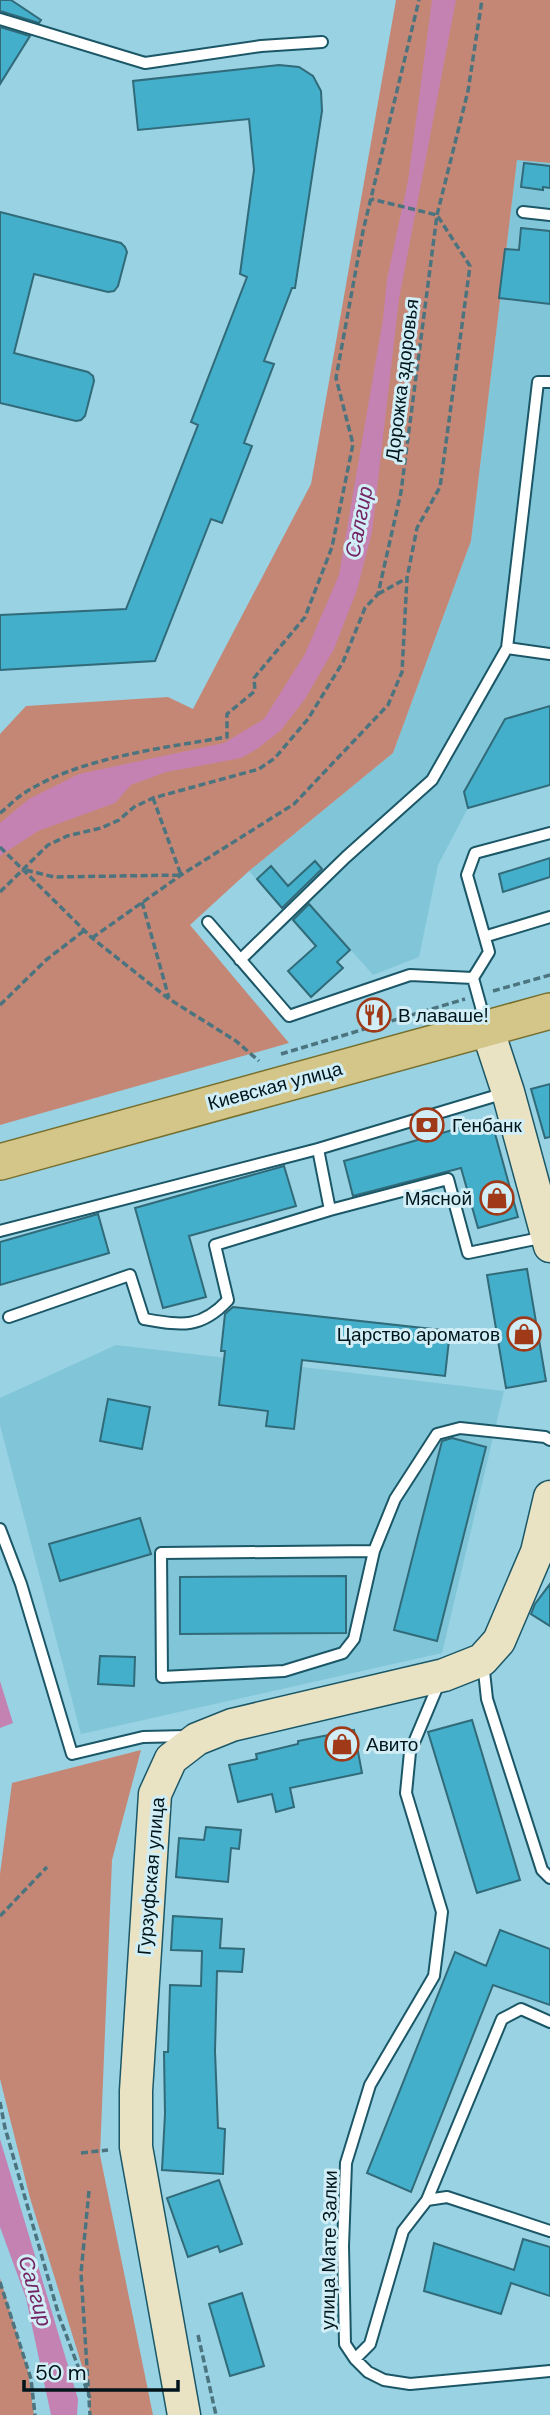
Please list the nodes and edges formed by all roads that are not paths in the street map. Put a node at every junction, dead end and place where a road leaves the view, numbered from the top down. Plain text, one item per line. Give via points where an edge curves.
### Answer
1 (0, 19) edge
2 (322, 42) dead end
3 (523, 212) dead end
4 (550, 215) edge
5 (550, 382) edge
6 (507, 648) junction
7 (550, 654) edge
8 (550, 833) edge
9 (550, 917) edge
10 (208, 922) dead end
11 (487, 936) junction
12 (240, 960) junction
13 (473, 978) junction
14 (550, 1010) edge
15 (483, 1012) junction
16 (508, 1092) junction
17 (318, 1149) junction
18 (0, 1162) edge
19 (545, 1201) edge
20 (330, 1210) junction
21 (0, 1231) edge
22 (549, 1241) edge
23 (9, 1317) dead end
24 (550, 1440) edge
25 (550, 1497) edge
26 (0, 1529) edge
27 (373, 1551) junction
28 (482, 1660) junction
29 (444, 1675) junction
30 (207, 1735) junction
31 (550, 1878) edge
32 (550, 2022) edge
33 (427, 2200) junction
34 (550, 2231) edge
35 (355, 2359) junction
36 (550, 2371) edge
37 (184, 2415) edge

1 - 2 lane via 145,63
3 - 4 lane
5 - 6 lane via 538,383
6 - 7 lane
6 - 12 lane via 432,780
8 - 11 lane via 475,853 467,875
9 - 11 lane
10 - 12 lane
11 - 13 lane via 489,952
12 - 13 lane via 289,1016 410,975
13 - 15 lane
14 - 15 main road, Киевская улица
15 - 16 main road
15 - 18 main road, Киевская улица
16 - 17 lane
16 - 19 main road
17 - 20 lane
17 - 21 lane
19 - 22 main road
20 - 22 lane via 448,1179 468,1253
20 - 23 lane via 215,1245 228,1300 218,1312 187,1326 144,1320 130,1275
24 - 27 lane via 460,1428 437,1434 395,1499
25 - 28 main road via 542,1555 499,1640
26 - 30 lane via 72,1754 143,1737
27 - 27 lane via 354,1639 342,1653 284,1671 162,1677 161,1553
28 - 29 main road, Гурзуфская улица
28 - 31 lane via 487,1699 542,1870
29 - 30 main road, Гурзуфская улица via 232,1725
29 - 35 lane, улица Мате Залки via 410,1752 406,1793 442,1912 434,1976 370,2085 346,2163 345,2344
30 - 37 main road, Гурзуфская улица via 171,1759 155,1794 136,2091 136,2147
32 - 33 lane via 521,2009 502,2018
33 - 34 lane via 447,2197
33 - 35 lane via 403,2231 370,2344
35 - 36 lane via 384,2380 410,2384

